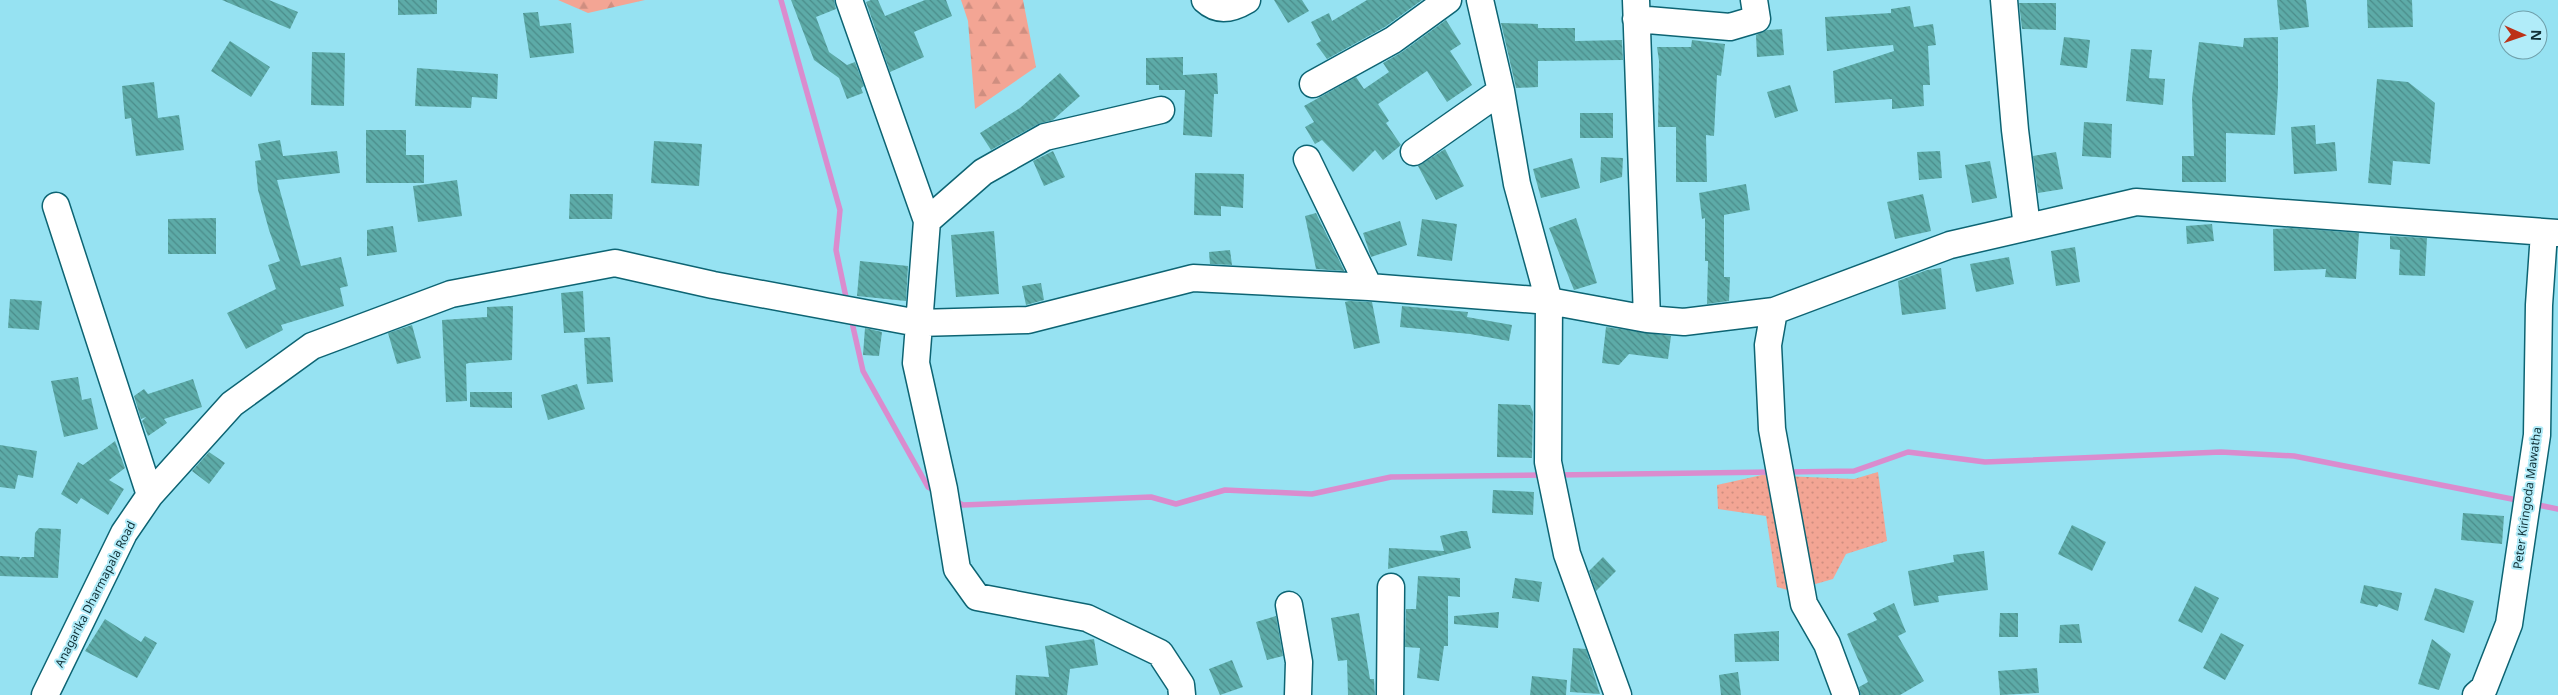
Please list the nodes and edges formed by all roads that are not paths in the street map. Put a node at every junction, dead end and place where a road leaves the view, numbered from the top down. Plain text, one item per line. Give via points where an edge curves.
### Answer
1 (849, 0) edge
2 (1205, 0) edge
3 (1246, 0) edge
4 (1448, 0) edge
5 (1480, 0) edge
6 (1754, 0) edge
7 (2004, 0) edge
8 (1636, 10) edge
9 (1313, 84) dead end
10 (1501, 91) junction
11 (1161, 110) dead end
12 (1414, 152) dead end
13 (1307, 159) dead end
14 (56, 206) dead end
15 (927, 221) junction
16 (2027, 227) junction
17 (2551, 233) edge
18 (1369, 287) junction
19 (1549, 301) junction
20 (1774, 311) junction
21 (1647, 319) junction
22 (918, 322) junction
23 (150, 495) junction
24 (1391, 586) dead end
25 (1288, 605) dead end
26 (45, 695) edge
27 (1182, 695) edge
28 (1298, 695) edge
29 (1390, 695) edge
30 (1618, 695) edge
31 (1846, 695) edge
32 (2476, 695) edge

1 - 15 street
2 - 3 street via 1213,7 1234,8
4 - 9 street via 1393,40
5 - 10 street
6 - 8 street via 1756,19 1730,27
7 - 16 street
8 - 21 street
10 - 12 street
10 - 19 street via 1517,184
11 - 15 street via 1045,137 983,172
13 - 18 street
14 - 23 street
15 - 22 street
16 - 17 street, Anagarika Dharmapala Road via 2136,202
16 - 20 street, Anagarika Dharmapala Road via 1950,245
17 - 32 street, Peter Kiringoda Mawatha via 2539,305 2537,435 2509,624 2484,688
18 - 19 street, Anagarika Dharmapala Road
18 - 22 street, Anagarika Dharmapala Road via 1193,278 1028,320
19 - 21 street, Anagarika Dharmapala Road
19 - 30 street via 1548,462 1568,554
20 - 21 street, Anagarika Dharmapala Road via 1684,322
20 - 31 street via 1768,345 1772,429 1804,604 1827,644
22 - 23 street, Anagarika Dharmapala Road via 713,285 615,263 451,294 312,346 232,404
22 - 27 street via 916,363 945,496 956,569 977,597 1087,618 1160,653 1180,685
23 - 26 street, Anagarika Dharmapala Road via 124,533
24 - 29 street
25 - 28 street via 1299,662

